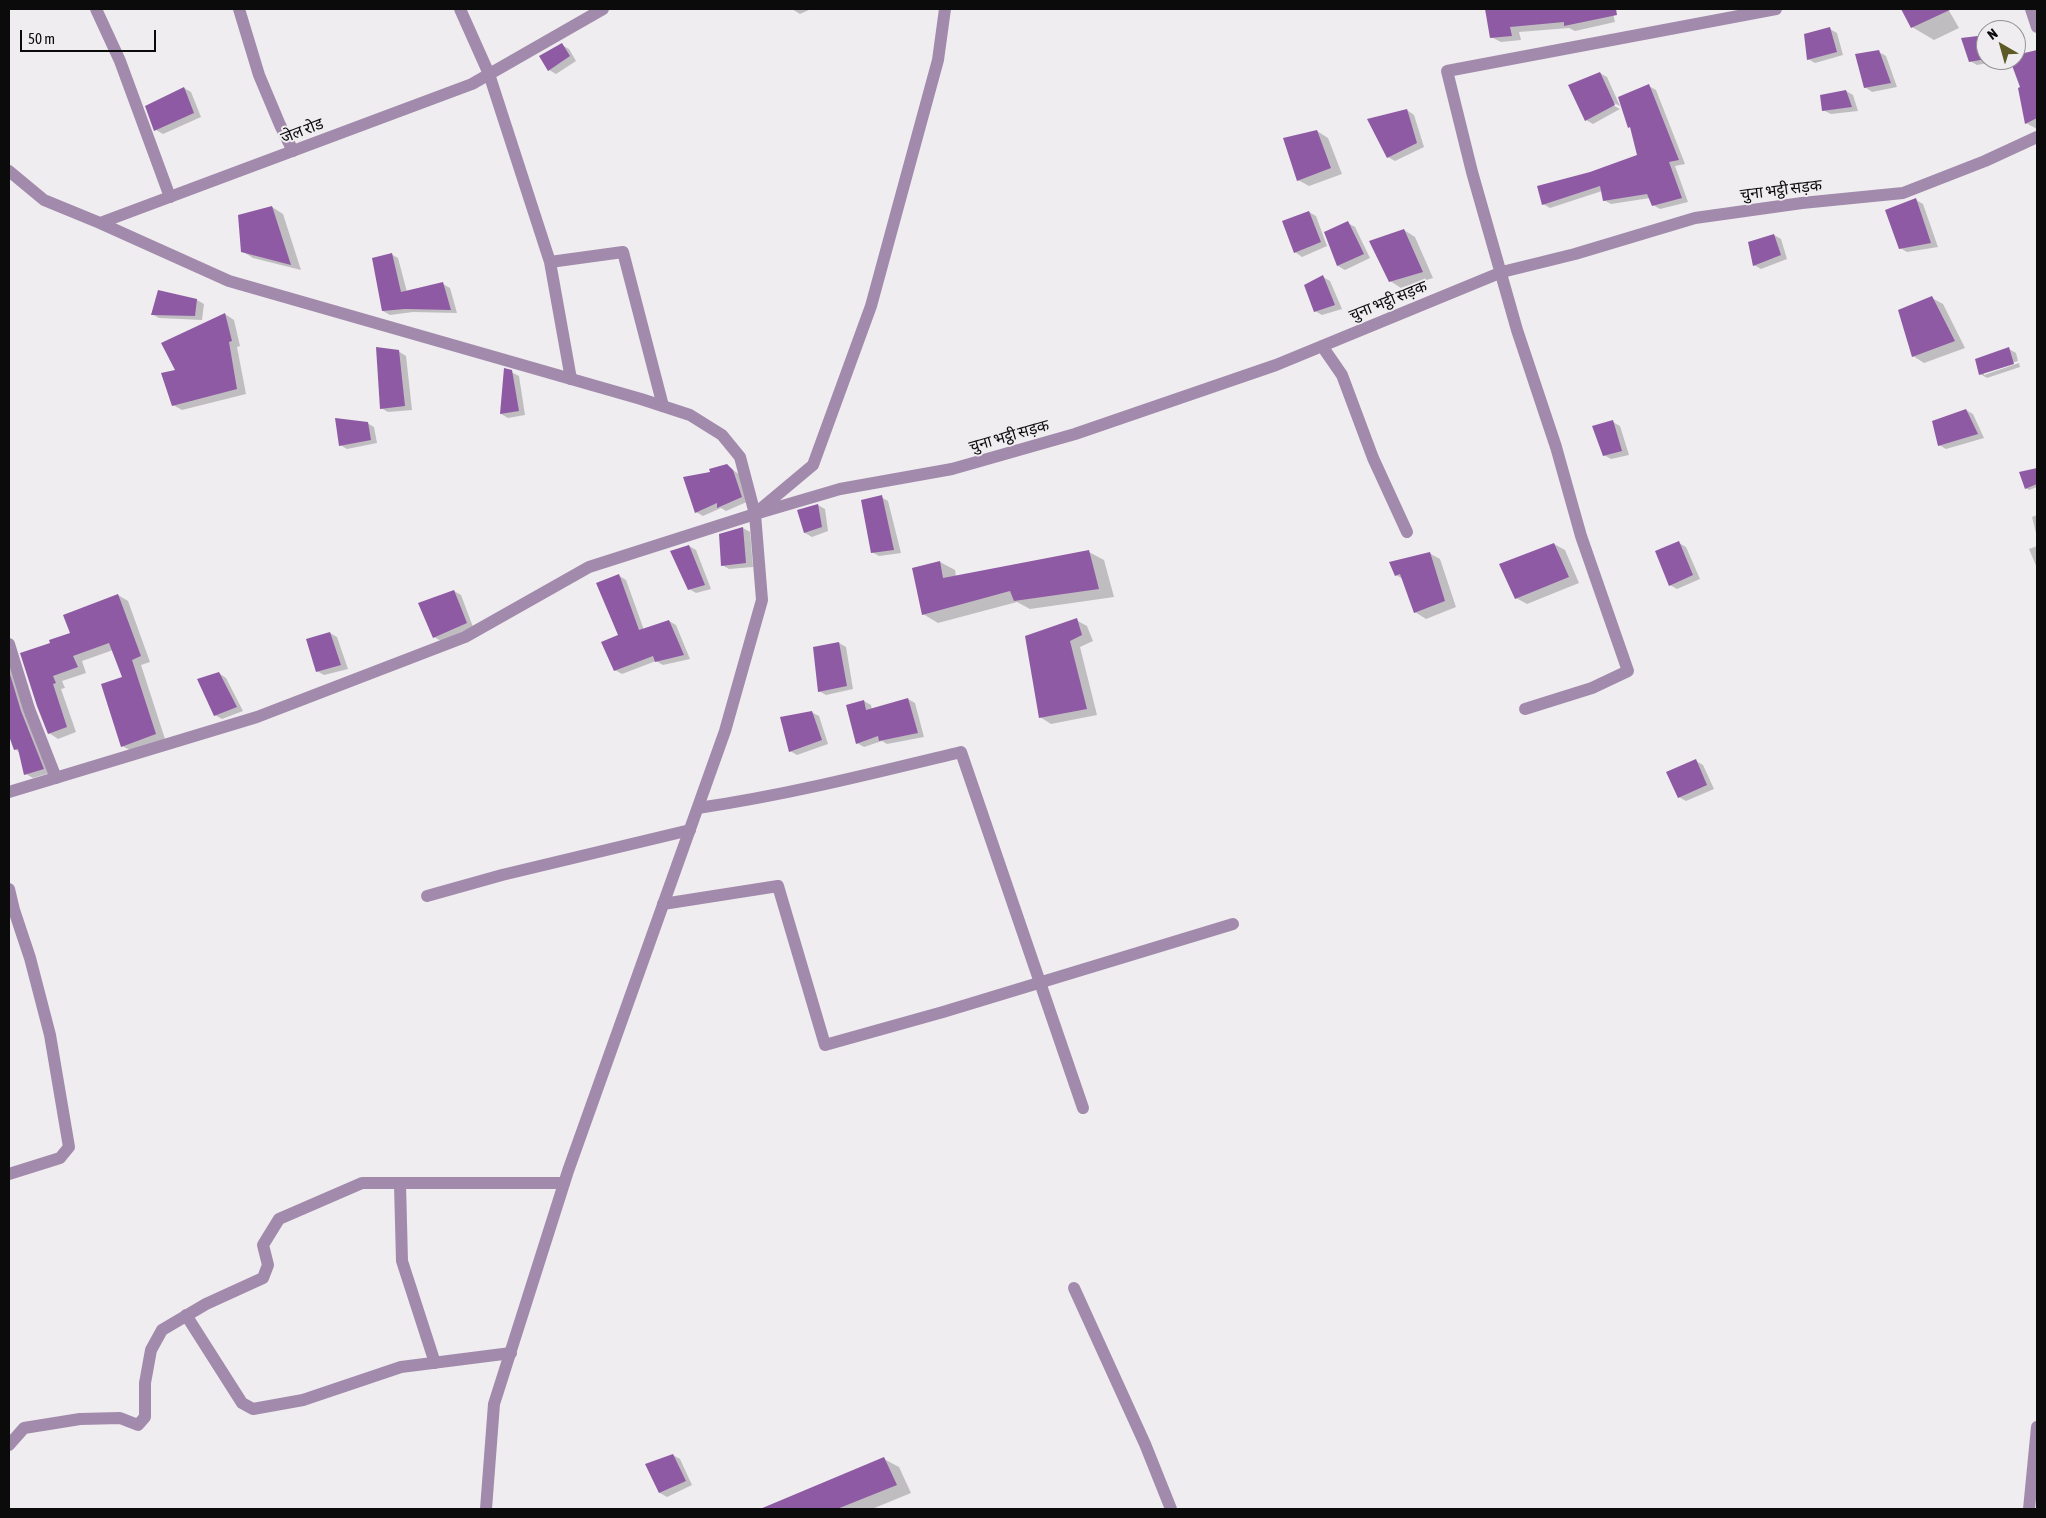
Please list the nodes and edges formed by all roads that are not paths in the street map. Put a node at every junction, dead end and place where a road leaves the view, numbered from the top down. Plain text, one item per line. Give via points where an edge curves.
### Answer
1 (96, 9) edge
2 (239, 9) edge
3 (460, 9) edge
4 (603, 9) edge
5 (945, 9) edge
6 (1776, 9) edge
7 (2031, 9) edge
8 (2037, 27) edge
9 (489, 74) junction
10 (2037, 137) edge
11 (293, 151) junction
12 (9, 171) edge
13 (170, 197) junction
14 (100, 223) junction
15 (550, 262) junction
16 (1502, 272) junction
17 (1322, 346) junction
18 (571, 379) junction
19 (663, 406) junction
20 (755, 514) junction
21 (1407, 532) dead end
22 (9, 644) edge
23 (1525, 709) dead end
24 (56, 778) junction
25 (9, 792) edge
26 (698, 808) junction
27 (690, 830) junction
28 (9, 890) edge
29 (427, 896) dead end
30 (664, 904) junction
31 (1232, 924) dead end
32 (1039, 983) junction
33 (1082, 1108) dead end
34 (9, 1174) edge
35 (564, 1183) junction
36 (400, 1184) junction
37 (1074, 1288) dead end
38 (186, 1316) junction
39 (511, 1353) junction
40 (435, 1362) junction
41 (2037, 1427) edge
42 (9, 1445) edge
43 (486, 1509) edge
44 (1170, 1509) edge
45 (2028, 1509) edge

1 - 13 street via 120,61
2 - 11 street via 259,75
3 - 9 street
4 - 9 street, जेल रोड
5 - 20 street via 938,60 871,306 813,465
6 - 16 street via 1447,72
7 - 8 street
9 - 11 street, जेल रोड via 472,84
9 - 15 street
10 - 16 street, चुना भट्ठी सड़क via 1903,193 1695,218
11 - 13 street, जेल रोड
12 - 14 street via 44,200
13 - 14 street, जेल रोड
14 - 18 street via 229,281
15 - 18 street
15 - 19 street via 623,252
16 - 17 street, चुना भट्ठी सड़क
16 - 23 street via 1580,536 1628,671 1592,688
17 - 20 street, चुना भट्ठी सड़क via 1075,434 952,469 840,489
17 - 21 street via 1342,375 1373,458
18 - 19 street
19 - 20 street via 690,415 722,435 740,457
20 - 24 street, चुना भट्ठी सड़क via 589,567 465,638 257,717
20 - 26 street via 762,600 725,731
22 - 24 street via 29,709
24 - 25 street, चुना भट्ठी सड़क
26 - 27 street
26 - 32 street via 828,784 961,752
27 - 29 street
27 - 30 street
28 - 34 street via 50,1035 69,1148 60,1158
30 - 32 street via 778,886 825,1045
30 - 35 street
31 - 32 street
32 - 33 street
35 - 36 street
35 - 39 street
36 - 38 street via 362,1183 279,1219 263,1245 268,1266 263,1278
36 - 40 street via 402,1261
37 - 44 street via 1145,1444
38 - 40 street via 242,1403 253,1409 303,1400 401,1367
38 - 42 street via 162,1330 151,1350 144,1383 145,1417 138,1425 120,1418 80,1419 24,1428
39 - 40 street
39 - 43 street via 494,1404
41 - 45 street

